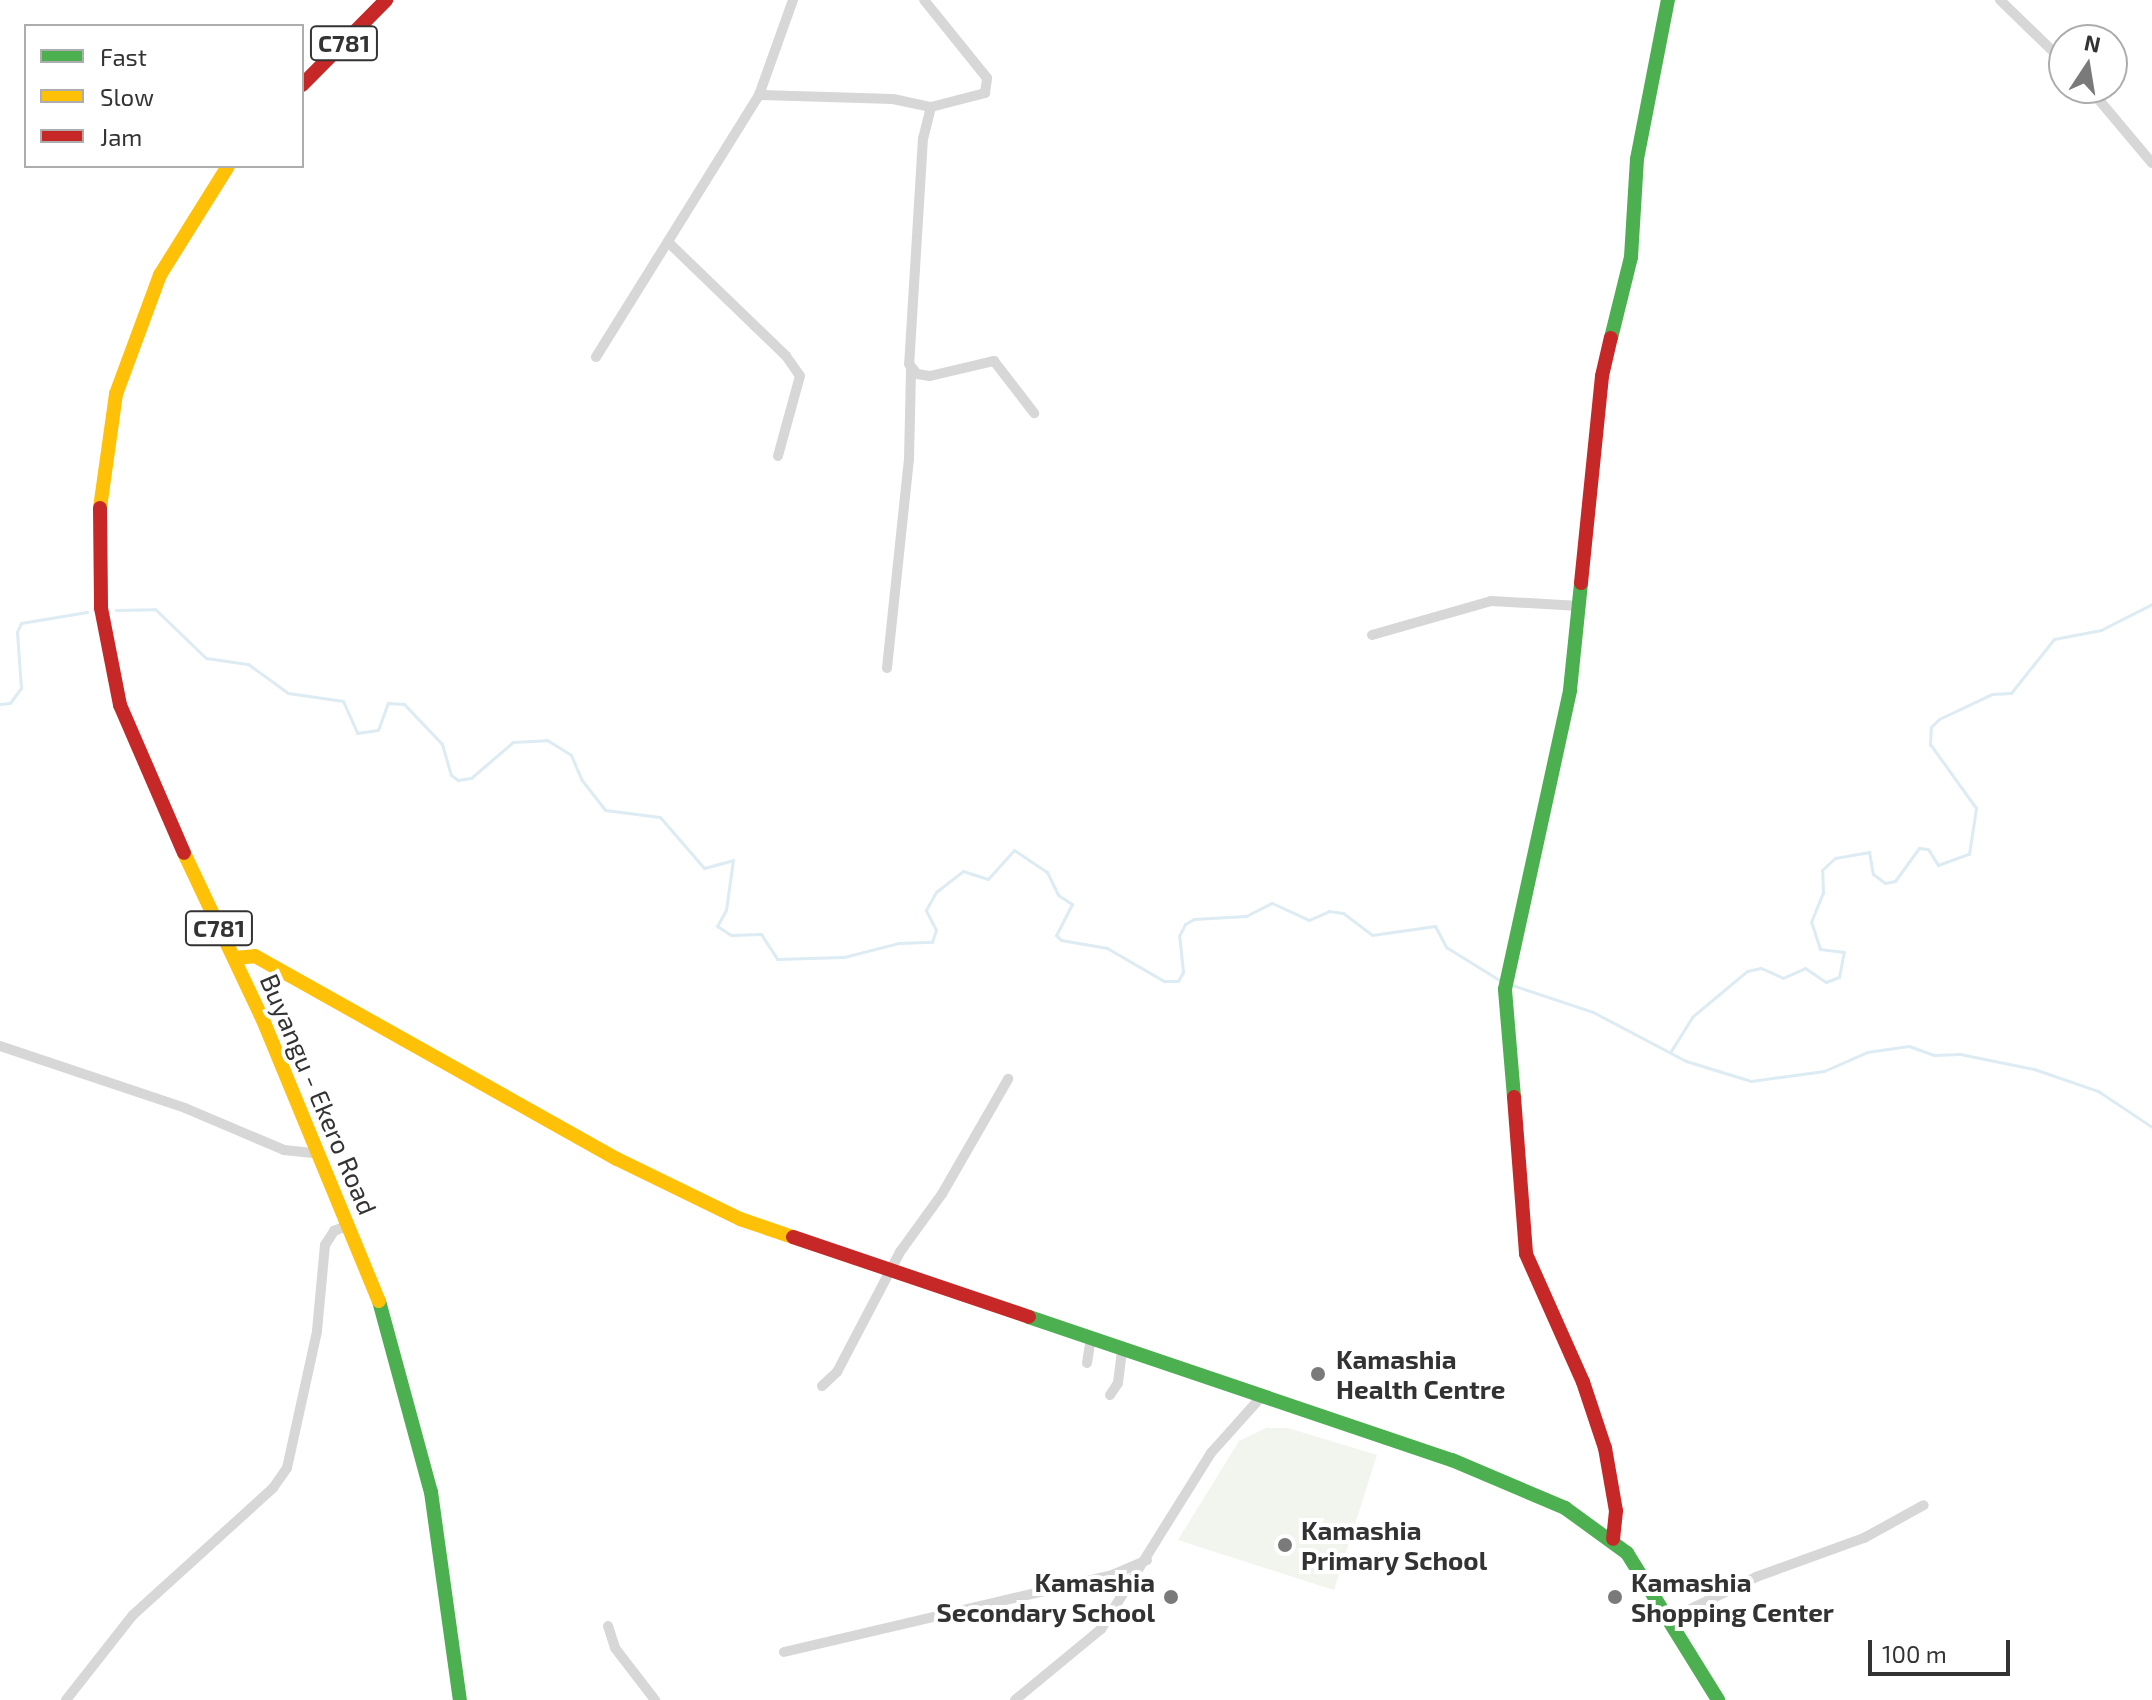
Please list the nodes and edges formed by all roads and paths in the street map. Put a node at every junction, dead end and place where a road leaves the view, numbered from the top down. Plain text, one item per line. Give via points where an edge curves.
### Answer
1 (386, 0) edge
2 (793, 0) edge
3 (924, 0) edge
4 (1668, 0) edge
5 (2000, 0) edge
6 (2048, 46) edge
7 (304, 83) edge
8 (759, 95) junction
9 (2102, 104) edge
10 (931, 107) junction
11 (2152, 163) edge
12 (227, 168) edge
13 (668, 242) junction
14 (596, 357) dead end
15 (911, 368) junction
16 (1034, 413) dead end
17 (778, 456) dead end
18 (1580, 606) junction
19 (1372, 635) dead end
20 (887, 668) dead end
21 (234, 958) junction
22 (0, 1046) edge
23 (1008, 1079) dead end
24 (320, 1154) junction
25 (349, 1225) junction
26 (891, 1269) junction
27 (1091, 1338) junction
28 (1122, 1348) junction
29 (1087, 1363) dead end
30 (822, 1386) dead end
31 (1110, 1395) dead end
32 (1261, 1397) junction
33 (1924, 1505) dead end
34 (1613, 1539) junction
35 (1149, 1559) junction
36 (1670, 1619) junction
37 (608, 1626) dead end
38 (784, 1652) dead end
39 (66, 1700) edge
40 (460, 1700) edge
41 (655, 1700) edge
42 (1015, 1700) edge
43 (1718, 1700) edge

1 - 7 street, C781
2 - 8 street
3 - 10 street via 990,82 982,95
4 - 18 street via 1637,159 1631,257 1602,376
5 - 6 street
8 - 10 street via 893,99
8 - 13 street
9 - 11 street
10 - 15 street via 923,138 912,265
12 - 21 street, Buyangu - Ekero Road / C781 via 171,255 130,346 107,434 97,563 109,660 128,727 168,824
13 - 14 street
13 - 17 street via 786,356 800,376
15 - 16 street via 930,376 994,361
15 - 20 street via 909,459
18 - 19 street via 1491,601
18 - 34 street via 1570,690 1506,982 1526,1254 1583,1382 1605,1448 1615,1501
21 - 24 street, Buyangu - Ekero Road / C781
21 - 26 street via 255,956 705,1204
22 - 24 street via 149,1095 284,1150
23 - 26 street via 942,1194
24 - 25 street, Buyangu - Ekero Road / C781
25 - 39 street via 334,1231 325,1245 317,1331 287,1468 273,1488 133,1615
25 - 40 street, Buyangu - Ekero Road / C781 via 378,1297 431,1492
26 - 27 street
26 - 30 street via 837,1372
27 - 28 street
27 - 29 street
28 - 31 street via 1118,1383
28 - 32 street
32 - 34 street via 1494,1476 1565,1508
32 - 35 street via 1211,1453
33 - 36 street via 1864,1538 1756,1577
34 - 36 street via 1643,1574
35 - 38 street via 1112,1575
35 - 42 street via 1101,1629
36 - 43 street
37 - 41 street via 615,1648

